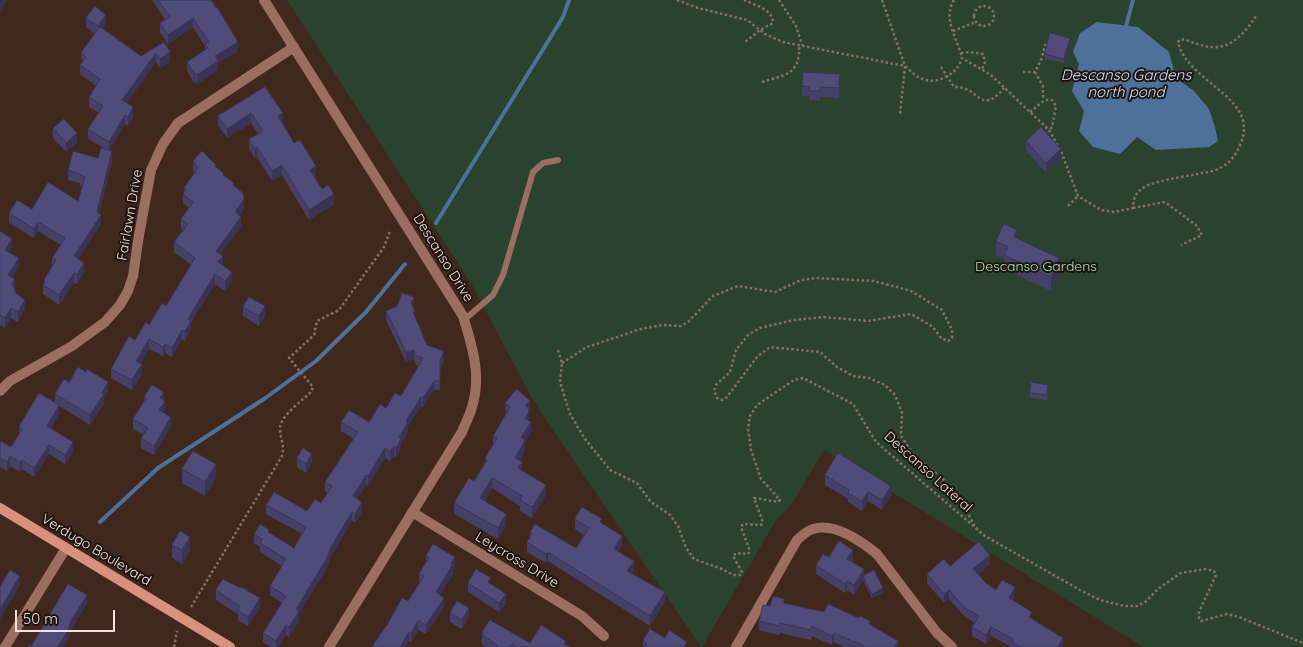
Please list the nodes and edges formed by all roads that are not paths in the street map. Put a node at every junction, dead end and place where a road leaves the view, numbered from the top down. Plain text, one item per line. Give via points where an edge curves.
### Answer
1 (264, 0) edge
2 (294, 47) junction
3 (558, 160) dead end
4 (464, 320) junction
5 (0, 391) edge
6 (0, 508) edge
7 (412, 512) junction
8 (66, 548) junction
9 (604, 636) dead end
10 (5, 647) edge
11 (230, 647) edge
12 (329, 647) edge
13 (736, 647) edge
14 (952, 647) edge

1 - 2 street, Descanso Drive
2 - 4 street, Descanso Drive via 439,274
2 - 5 street, Fairlawn Drive via 178,123 162,144 152,170 138,235 134,276 120,305 105,322 72,346 10,381
3 - 4 lane via 542,163 533,172 503,275 493,295
4 - 7 street, Descanso Drive via 476,366 472,407 462,432
6 - 8 main road, Verdugo Boulevard
7 - 9 street, Leycross Drive via 582,616
7 - 12 street, Descanso Drive
8 - 10 street
8 - 11 main road, Verdugo Boulevard
13 - 14 street via 796,540 806,532 822,528 835,529 852,537 877,554 937,633

